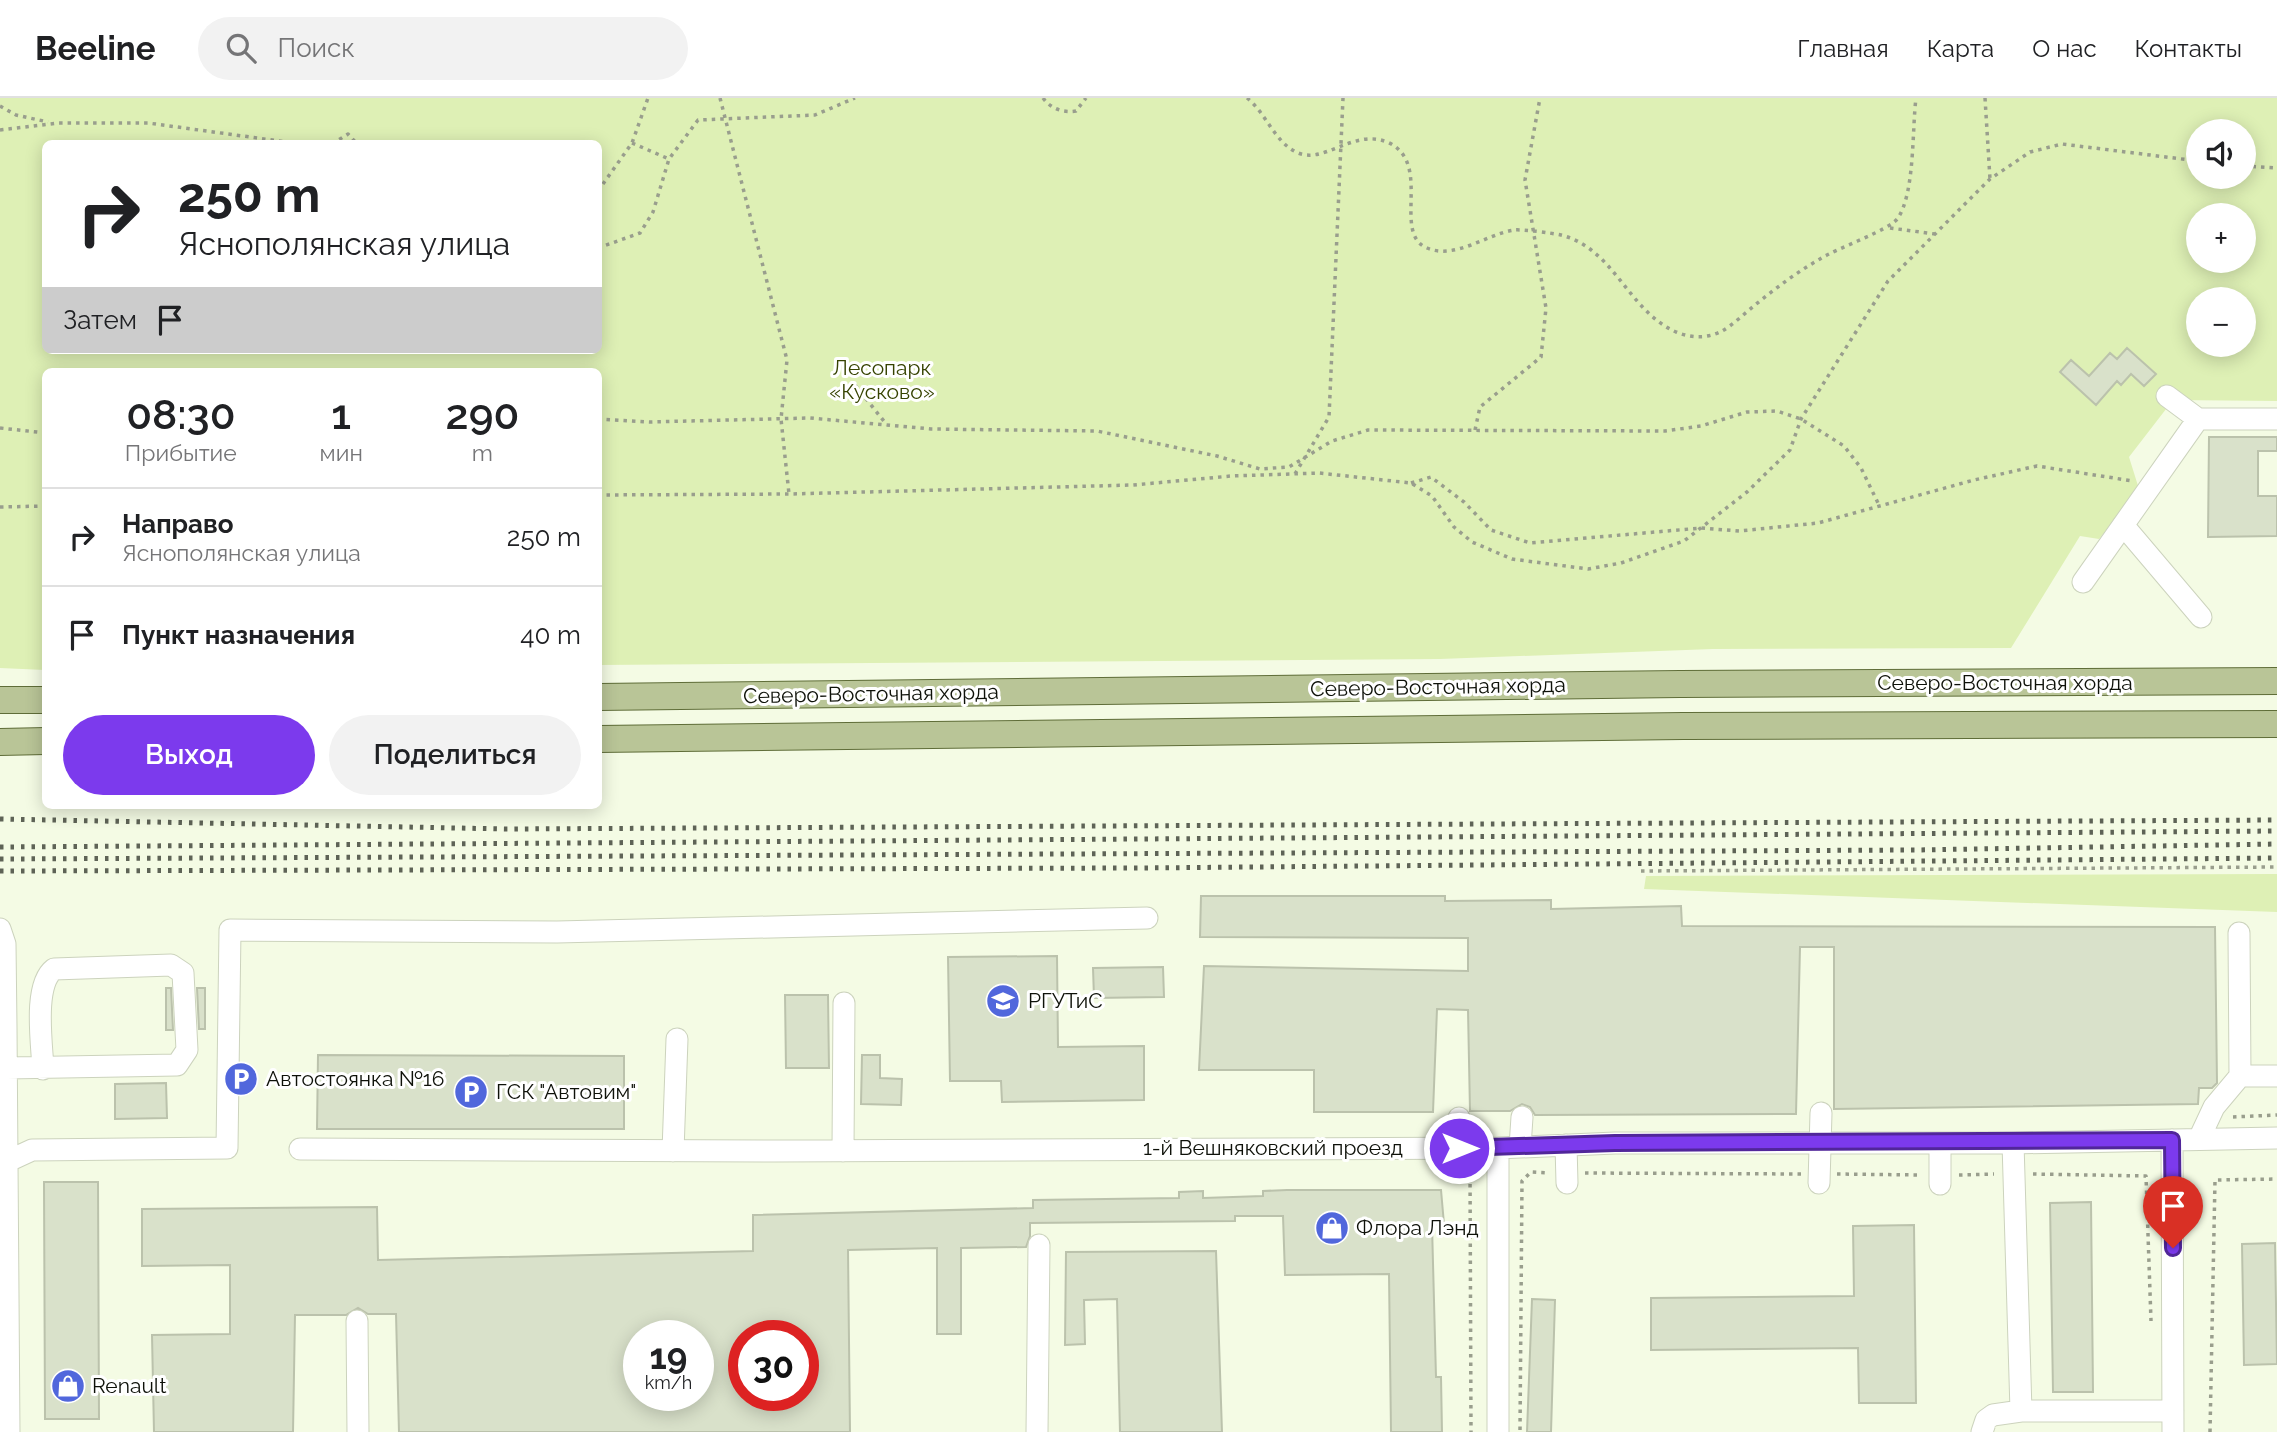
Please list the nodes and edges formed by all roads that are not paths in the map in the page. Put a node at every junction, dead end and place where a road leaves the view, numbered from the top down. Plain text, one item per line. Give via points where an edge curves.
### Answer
1 (2168, 396) dead end
2 (2198, 419) junction
3 (2277, 419) edge
4 (2123, 524) junction
5 (2083, 582) dead end
6 (2201, 617) dead end
7 (2277, 676) edge
8 (2277, 681) edge
9 (2239, 682) junction
10 (602, 697) edge
11 (0, 700) edge
12 (42, 700) edge
13 (2277, 724) edge
14 (602, 739) edge
15 (0, 741) edge
16 (42, 741) edge
17 (1147, 918) dead end
18 (2239, 933) dead end
19 (2, 937) edge
20 (844, 1003) dead end
21 (3, 1028) edge
22 (677, 1039) dead end
23 (6, 1068) junction
24 (43, 1069) junction
25 (2240, 1076) junction
26 (2277, 1076) edge
27 (1821, 1113) dead end
28 (1522, 1117) dead end
29 (1459, 1118) dead end
30 (2277, 1138) edge
31 (2199, 1139) junction
32 (2172, 1140) junction
33 (1821, 1141) junction
34 (1940, 1143) junction
35 (2013, 1143) junction
36 (1566, 1145) junction
37 (1520, 1147) junction
38 (1465, 1148) junction
39 (1498, 1148) junction
40 (300, 1149) dead end
41 (673, 1151) junction
42 (843, 1151) junction
43 (6, 1162) junction
44 (1567, 1178) road end
45 (1819, 1179) road end
46 (1940, 1180) road end
47 (4, 1228) edge
48 (1039, 1245) dead end
49 (357, 1321) dead end
50 (2021, 1411) junction
51 (2173, 1422) edge
52 (9, 1432) edge
53 (358, 1432) edge
54 (1038, 1432) edge
55 (1498, 1432) edge
56 (1982, 1432) edge

1 - 2 street
2 - 3 street
2 - 4 street
4 - 5 street
4 - 6 street
7 - 9 main road
8 - 9 main road, Северо-Восточная хорда
9 - 10 main road, Северо-Восточная хорда
11 - 12 main road
13 - 14 main road, Северо-Восточная хорда
15 - 16 main road
17 - 43 street via 557,932 230,930 228,1148 32,1150
18 - 25 street
19 - 21 street
20 - 42 street
21 - 23 street
22 - 41 street
23 - 24 street
23 - 43 street
24 - 24 street via 177,1065 187,1050 183,973 172,965 54,970 48,974 42,988
25 - 26 street
25 - 31 street via 2214,1107
27 - 33 street
28 - 37 street
29 - 38 street
30 - 31 street, 1-й Вешняковский проезд
31 - 32 street, 1-й Вешняковский проезд
32 - 35 street, 1-й Вешняковский проезд
32 - 51 street
33 - 34 street, 1-й Вешняковский проезд
33 - 36 street, 1-й Вешняковский проезд
33 - 45 street
34 - 35 street, 1-й Вешняковский проезд
34 - 46 street
35 - 50 street
36 - 37 street, 1-й Вешняковский проезд
36 - 44 street
37 - 39 street, 1-й Вешняковский проезд
38 - 39 street, 1-й Вешняковский проезд
38 - 42 street, 1-й Вешняковский проезд
39 - 55 street
40 - 41 street, 1-й Вешняковский проезд
41 - 42 street, 1-й Вешняковский проезд via 696,1161 774,1151
43 - 47 street
47 - 52 street
48 - 54 street
49 - 53 street
50 - 51 street
50 - 56 street via 1993,1415

